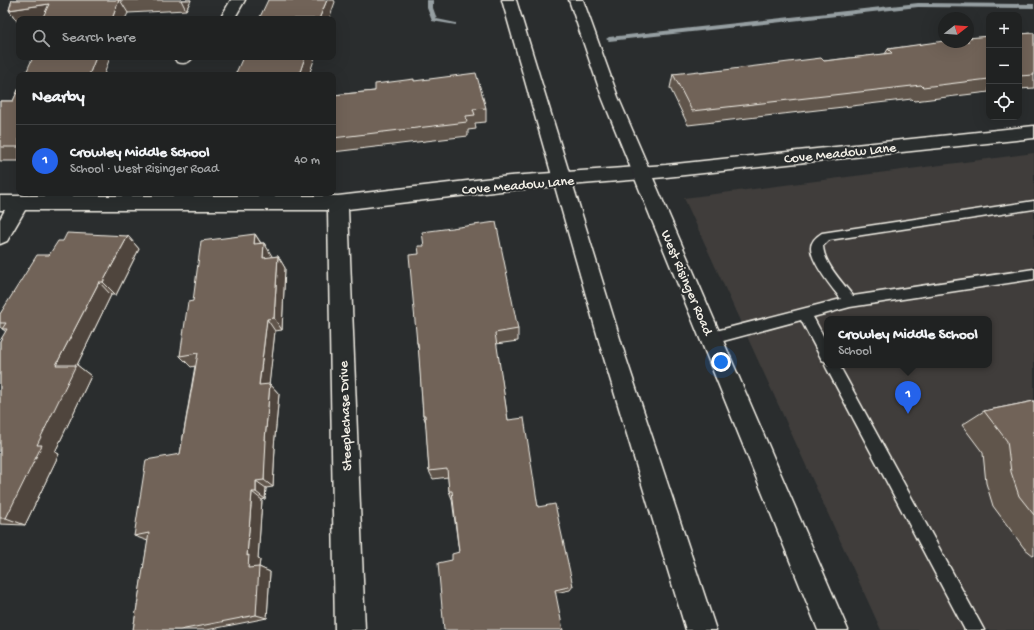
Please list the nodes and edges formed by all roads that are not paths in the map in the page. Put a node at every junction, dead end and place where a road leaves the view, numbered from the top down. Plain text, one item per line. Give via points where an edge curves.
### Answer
1 (238, 0) edge
2 (509, 0) edge
3 (576, 0) edge
4 (229, 16) edge
5 (1034, 132) edge
6 (643, 172) junction
7 (562, 179) junction
8 (0, 203) edge
9 (338, 203) junction
10 (20, 204) junction
11 (1034, 205) edge
12 (0, 236) edge
13 (1034, 274) edge
14 (850, 302) junction
15 (804, 313) junction
16 (712, 338) junction
17 (824, 350) edge
18 (834, 368) edge
19 (350, 630) edge
20 (701, 630) edge
21 (833, 630) edge
22 (975, 630) edge

1 - 4 street
2 - 7 street
3 - 6 street, West Risinger Road via 610,97
5 - 6 street, Cove Meadow Lane
6 - 7 street, Cove Meadow Lane
6 - 16 street, West Risinger Road
7 - 9 street, Cove Meadow Lane
7 - 20 street via 614,355
8 - 10 street, Cove Meadow Lane
9 - 10 street, Cove Meadow Lane
9 - 19 street, Steeplechase Drive
10 - 12 street
11 - 14 lane via 826,236 817,248 828,271
13 - 14 lane
14 - 15 lane
15 - 16 lane
15 - 17 lane
16 - 21 street, West Risinger Road
18 - 22 lane

